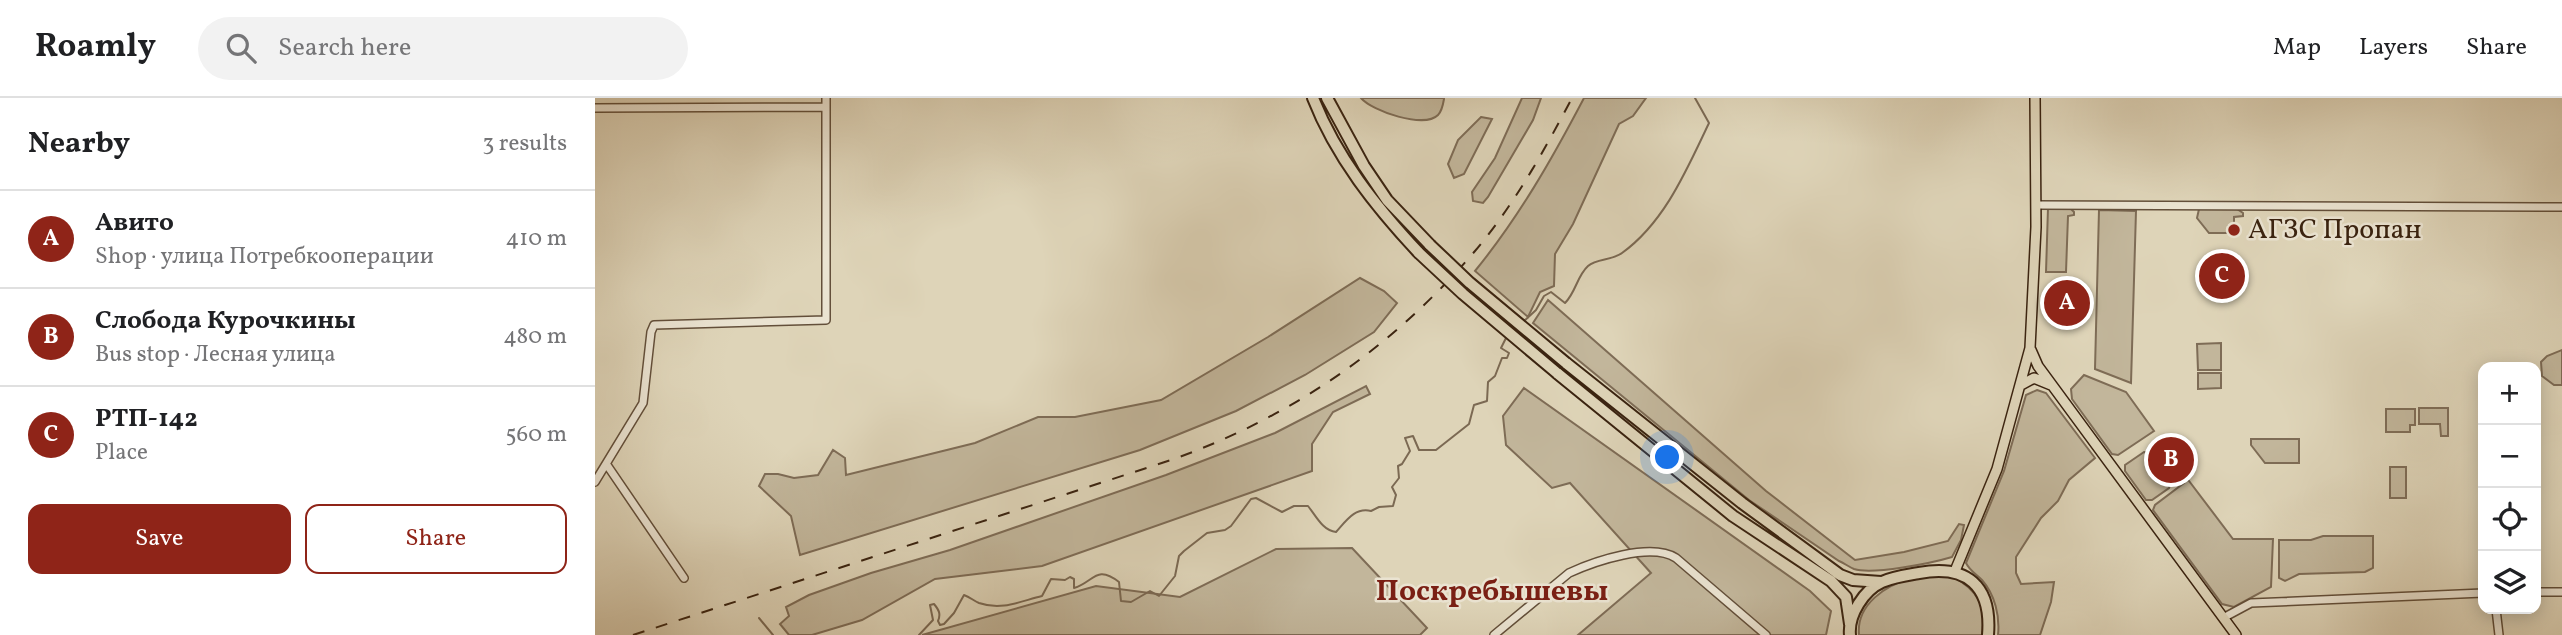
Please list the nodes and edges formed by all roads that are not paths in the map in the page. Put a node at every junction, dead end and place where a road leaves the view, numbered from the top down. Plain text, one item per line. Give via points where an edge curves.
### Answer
1 (1313, 98) edge
2 (1327, 98) edge
3 (2035, 98) edge
4 (826, 102) edge
5 (595, 108) edge
6 (2036, 205) junction
7 (2562, 207) edge
8 (2030, 348) junction
9 (2021, 385) junction
10 (2052, 386) junction
11 (607, 465) junction
12 (595, 482) edge
13 (1955, 571) junction
14 (684, 578) dead end
15 (1881, 582) junction
16 (2541, 592) edge
17 (2562, 592) edge
18 (2478, 593) edge
19 (2497, 614) edge
20 (2223, 618) junction
21 (1850, 630) edge
22 (1494, 635) edge
23 (1766, 635) edge
24 (1988, 635) edge
25 (2236, 635) edge
26 (2499, 635) edge

1 - 21 highway, bridge via 1356,178 1419,253 1733,516 1841,590 1849,608
2 - 15 highway, bridge via 1387,200 1470,283 1742,503 1840,575
3 - 6 main road
4 - 5 street
4 - 11 street via 826,320 655,325 643,403
6 - 7 street
6 - 8 main road
8 - 9 main road
8 - 10 main road
9 - 10 main road via 2034,378
9 - 13 main road via 1997,469
10 - 20 main road
11 - 12 street
11 - 14 street
13 - 15 highway via 1931,570
13 - 24 highway via 1974,582 1982,594 1988,609
15 - 21 highway via 1858,605
16 - 17 street
18 - 20 street via 2251,603
19 - 26 street
20 - 25 main road
22 - 23 street via 1569,573 1650,550 1677,558

